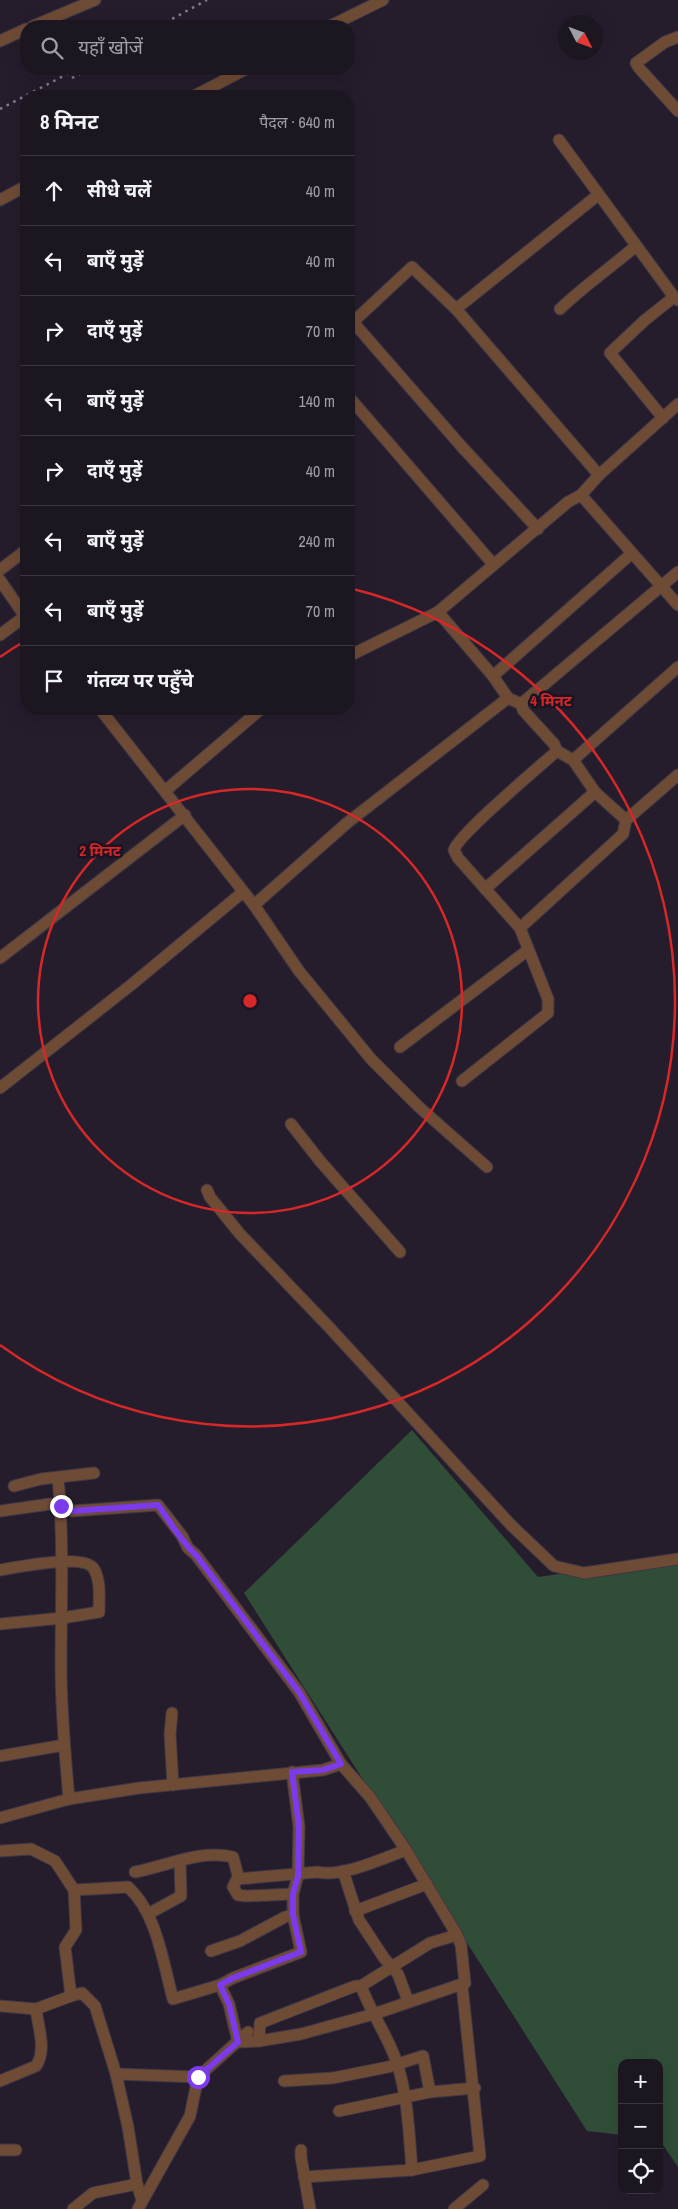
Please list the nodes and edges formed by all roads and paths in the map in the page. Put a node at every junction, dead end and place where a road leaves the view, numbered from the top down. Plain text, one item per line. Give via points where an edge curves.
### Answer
1 (95, 0) edge
2 (383, 0) edge
3 (47, 20) edge
4 (342, 20) edge
5 (20, 32) edge
6 (678, 37) edge
7 (0, 41) edge
8 (234, 75) edge
9 (206, 90) edge
10 (678, 111) edge
11 (559, 140) dead end
12 (20, 189) edge
13 (598, 195) junction
14 (0, 200) edge
15 (636, 246) junction
16 (676, 299) edge
17 (456, 309) junction
18 (560, 309) dead end
19 (355, 319) edge
20 (355, 327) edge
21 (355, 404) edge
22 (678, 404) edge
23 (662, 418) junction
24 (599, 475) junction
25 (581, 495) junction
26 (538, 528) junction
27 (631, 554) junction
28 (20, 555) edge
29 (493, 564) junction
30 (0, 570) edge
31 (678, 572) edge
32 (0, 580) edge
33 (661, 586) junction
34 (678, 605) edge
35 (20, 610) edge
36 (438, 612) junction
37 (20, 621) edge
38 (0, 635) edge
39 (355, 653) edge
40 (678, 667) edge
41 (493, 676) junction
42 (508, 698) junction
43 (521, 704) junction
44 (105, 715) edge
45 (254, 715) edge
46 (557, 751) junction
47 (573, 760) junction
48 (678, 775) edge
49 (166, 791) junction
50 (594, 792) junction
51 (184, 815) junction
52 (626, 820) junction
53 (485, 889) junction
54 (243, 892) junction
55 (254, 905) junction
56 (520, 928) junction
57 (528, 950) junction
58 (0, 958) edge
59 (400, 1047) dead end
60 (462, 1081) dead end
61 (0, 1088) edge
62 (290, 1124) dead end
63 (487, 1167) dead end
64 (207, 1190) dead end
65 (400, 1252) dead end
66 (94, 1474) dead end
67 (58, 1478) junction
68 (14, 1486) dead end
69 (61, 1506) junction
70 (0, 1511) edge
71 (678, 1559) edge
72 (62, 1561) junction
73 (0, 1570) edge
74 (62, 1618) junction
75 (0, 1624) edge
76 (172, 1713) dead end
77 (64, 1745) junction
78 (0, 1756) edge
79 (341, 1764) junction
80 (292, 1772) junction
81 (173, 1785) junction
82 (69, 1799) junction
83 (0, 1818) edge
84 (406, 1850) junction
85 (0, 1851) edge
86 (180, 1860) junction
87 (343, 1871) junction
88 (135, 1872) dead end
89 (298, 1876) junction
90 (239, 1879) junction
91 (426, 1884) junction
92 (74, 1890) junction
93 (293, 1894) junction
94 (355, 1911) junction
95 (148, 1914) junction
96 (293, 1915) junction
97 (457, 1935) junction
98 (211, 1951) dead end
99 (392, 1966) junction
100 (220, 1985) junction
101 (462, 1985) junction
102 (361, 1986) junction
103 (71, 1996) junction
104 (408, 2001) junction
105 (0, 2006) edge
106 (36, 2009) junction
107 (374, 2014) junction
108 (248, 2032) dead end
109 (259, 2041) junction
110 (238, 2042) junction
111 (397, 2063) junction
112 (116, 2074) junction
113 (198, 2077) junction
114 (0, 2081) edge
115 (284, 2081) dead end
116 (474, 2088) junction
117 (430, 2092) junction
118 (405, 2097) junction
119 (339, 2111) dead end
120 (0, 2150) edge
121 (16, 2150) dead end
122 (301, 2150) dead end
123 (412, 2170) junction
124 (304, 2177) junction
125 (138, 2184) junction
126 (483, 2185) dead end
127 (140, 2204) edge
128 (73, 2209) edge
129 (310, 2209) edge
130 (454, 2209) edge

1 - 3 street
2 - 4 street
5 - 7 street
6 - 10 street via 665,42 636,63
8 - 9 street
11 - 13 street
12 - 14 street
13 - 15 street
13 - 17 street
15 - 16 street
15 - 18 street
16 - 23 street via 644,320 610,353
17 - 19 street via 412,267
17 - 24 street
20 - 26 street
21 - 29 street
22 - 23 street
23 - 24 street
24 - 25 street
25 - 26 street
25 - 27 street
26 - 29 street
27 - 33 street
27 - 41 street
28 - 30 street
29 - 36 street via 479,580
31 - 33 street
32 - 35 street
33 - 34 street
33 - 43 street
36 - 39 street
36 - 41 street
37 - 38 street
40 - 47 street
41 - 42 street
42 - 43 street
42 - 55 street via 347,823
43 - 46 street
44 - 49 street
45 - 49 street
46 - 47 street
46 - 53 street via 455,846 458,858
47 - 50 street
48 - 52 street
49 - 51 street
50 - 52 street
50 - 53 street
51 - 54 street
51 - 58 street
52 - 56 street via 622,834
53 - 56 street
54 - 55 street
54 - 61 street
55 - 63 street via 299,971 371,1059
56 - 57 street
57 - 59 street
57 - 60 street via 548,1000 548,1013
62 - 65 street
64 - 71 street via 240,1234 511,1525 554,1566 584,1573
66 - 67 street
67 - 68 street
67 - 69 street
69 - 70 street via 50,1504
69 - 72 street
69 - 79 street via 72,1511 158,1505 299,1692
72 - 73 street
72 - 74 street
72 - 74 street via 83,1562 94,1568 99,1612
74 - 75 street
74 - 77 street
76 - 81 street
77 - 78 street
77 - 82 street
79 - 80 street via 323,1770
79 - 84 street via 370,1797
80 - 81 street
80 - 89 street via 299,1827
81 - 82 street
82 - 83 street
84 - 87 street
84 - 91 street
85 - 92 street via 31,1849 55,1861
86 - 88 street
86 - 90 street via 233,1857
86 - 95 street via 181,1896
87 - 89 street
87 - 94 street
89 - 90 street
89 - 93 street
90 - 93 street via 232,1887 238,1895
91 - 94 street
91 - 97 street
92 - 95 street via 128,1887
92 - 103 street via 76,1930 65,1947
93 - 96 street
94 - 99 street
95 - 100 street via 173,2000
96 - 98 street via 285,1916 240,1941
96 - 100 street via 301,1952
97 - 99 street via 430,1943
97 - 101 street via 465,1982
99 - 102 street
99 - 104 street
100 - 110 street via 229,2004
101 - 104 street
101 - 116 street
102 - 107 street
102 - 109 street via 260,2023
103 - 106 street
103 - 112 street via 82,1993 95,2006
104 - 107 street
105 - 106 street
106 - 114 street via 42,2050 40,2061 36,2066
107 - 109 street via 301,2034
107 - 111 street
108 - 110 street
109 - 110 street
110 - 113 street
111 - 115 street via 333,2078
111 - 117 street via 423,2056
111 - 118 street
112 - 113 street
112 - 125 street
113 - 127 street via 190,2116
116 - 117 street
116 - 123 street via 480,2156
117 - 118 street
118 - 119 street
118 - 123 street
120 - 121 street
122 - 124 street
123 - 124 street
124 - 129 street
125 - 127 street
125 - 128 street via 93,2193
126 - 130 street

